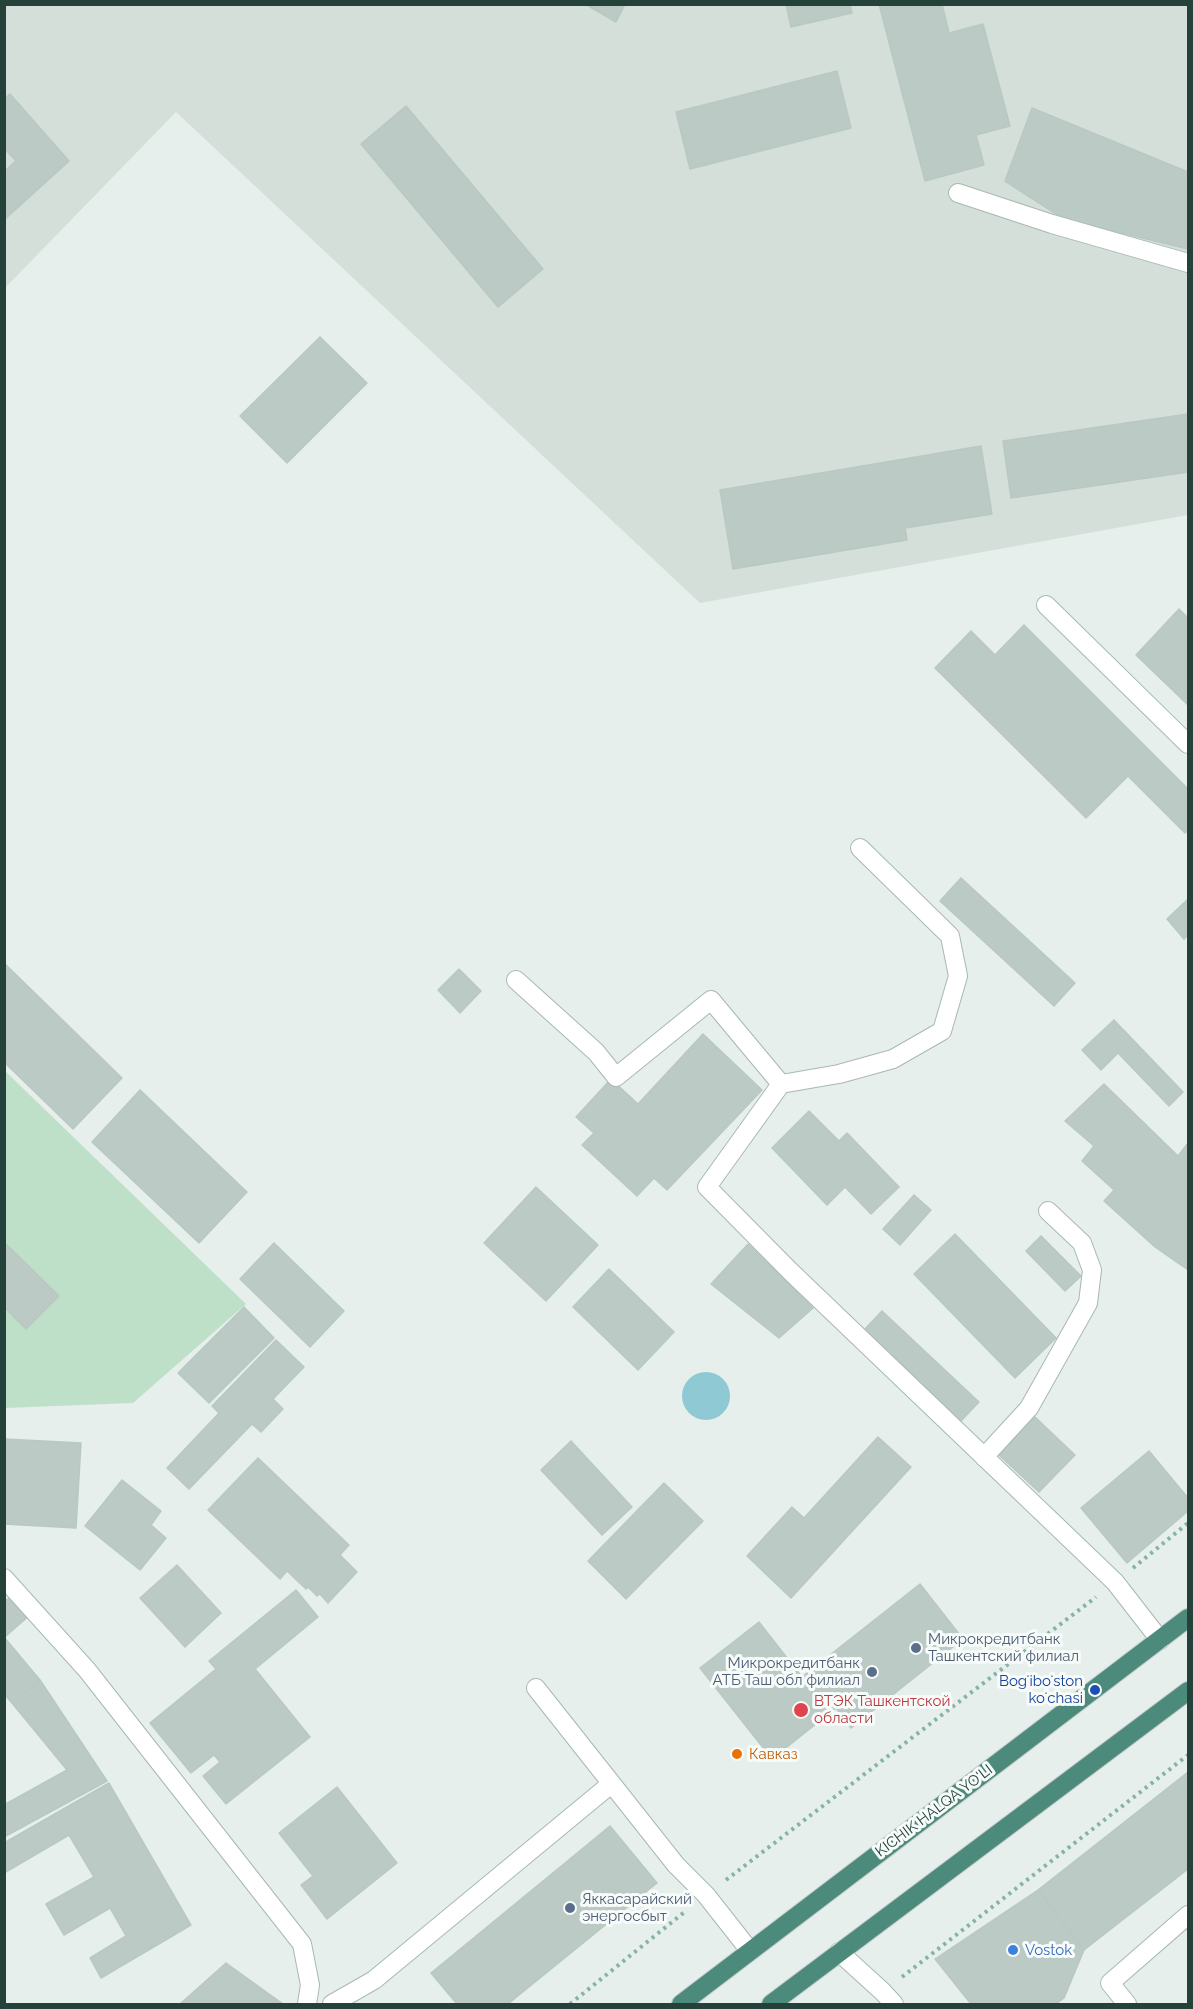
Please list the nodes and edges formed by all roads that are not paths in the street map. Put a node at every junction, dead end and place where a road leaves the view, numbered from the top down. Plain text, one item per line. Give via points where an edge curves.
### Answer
1 (958, 193) dead end
2 (1188, 263) edge
3 (1046, 605) dead end
4 (1188, 744) edge
5 (860, 848) dead end
6 (516, 980) dead end
7 (781, 1084) junction
8 (1048, 1211) dead end
9 (984, 1456) junction
10 (4, 1578) edge
11 (1188, 1618) edge
12 (1160, 1640) junction
13 (536, 1688) dead end
14 (1188, 1691) edge
15 (611, 1784) junction
16 (1188, 1915) edge
17 (750, 1951) junction
18 (839, 1952) junction
19 (888, 1998) edge
20 (307, 2004) edge
21 (332, 2004) edge
22 (666, 2004) edge
23 (681, 2004) edge
24 (771, 2004) edge
25 (1127, 2004) edge

1 - 2 street
3 - 4 street
5 - 7 street via 950,936 958,976 942,1031 893,1059
6 - 7 street via 596,1052 616,1077 711,1000
7 - 9 street via 707,1187
8 - 9 street via 1082,1243 1092,1270 1088,1303 1029,1408
9 - 12 street via 1115,1582
10 - 20 street via 87,1671 302,1944 310,1985
11 - 12 highway, KICHIK HALQA YO'LI
12 - 17 highway, KICHIK HALQA YO'LI
13 - 15 street
14 - 18 highway
15 - 17 street
15 - 21 street via 374,1980
16 - 25 street via 1110,1983
17 - 22 highway
17 - 23 highway, KICHIK HALQA YO'LI
18 - 19 street
18 - 24 highway

